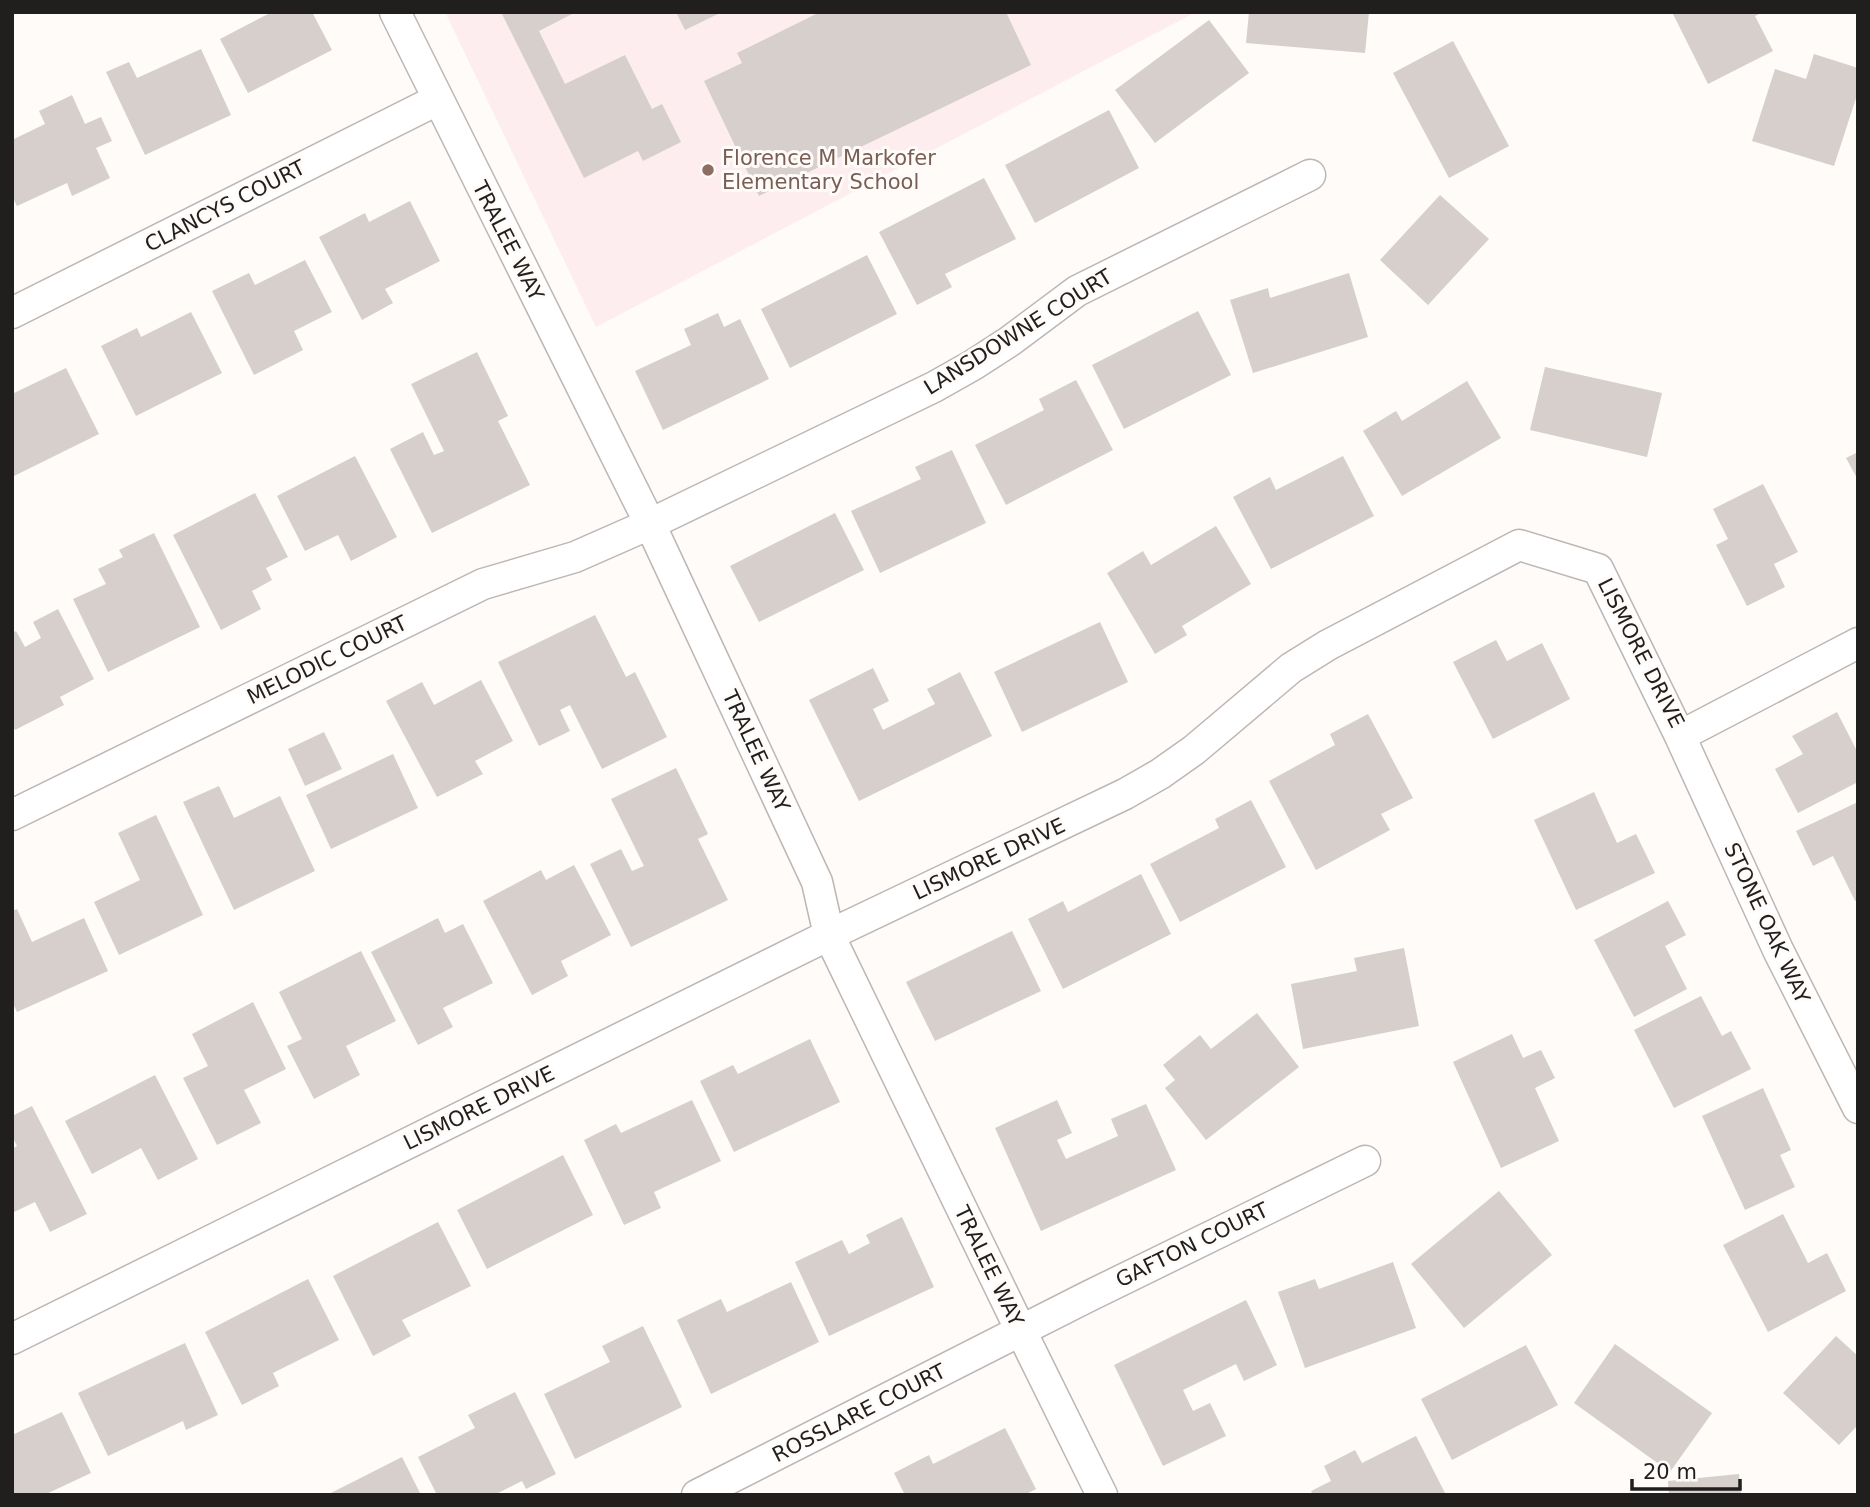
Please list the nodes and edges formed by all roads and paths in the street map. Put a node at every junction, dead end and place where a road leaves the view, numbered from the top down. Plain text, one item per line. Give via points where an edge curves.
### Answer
1 (395, 12) edge
2 (437, 100) junction
3 (1310, 175) dead end
4 (12, 313) edge
5 (650, 524) junction
6 (1858, 643) edge
7 (1680, 736) junction
8 (12, 815) edge
9 (829, 934) junction
10 (1858, 1108) edge
11 (1365, 1161) dead end
12 (1021, 1331) junction
13 (12, 1339) edge
14 (697, 1495) edge
15 (1102, 1495) edge

1 - 2 street, TRALEE WAY
2 - 4 street, CLANCYS COURT
2 - 5 street, TRALEE WAY
3 - 5 street, LANSDOWNE COURT via 1076,291 1000,347 934,387
5 - 8 street, MELODIC COURT via 575,557 483,584
5 - 9 street, TRALEE WAY via 817,881
6 - 7 street, LISMORE DRIVE
7 - 9 street, LISMORE DRIVE via 1598,569 1519,545 1328,645 1292,668 1194,751 1125,794
7 - 10 street, STONE OAK WAY via 1778,950
9 - 12 street, TRALEE WAY
9 - 13 street, LISMORE DRIVE
11 - 12 street, GAFTON COURT
12 - 14 street, ROSSLARE COURT
12 - 15 street, TRALEE WAY

